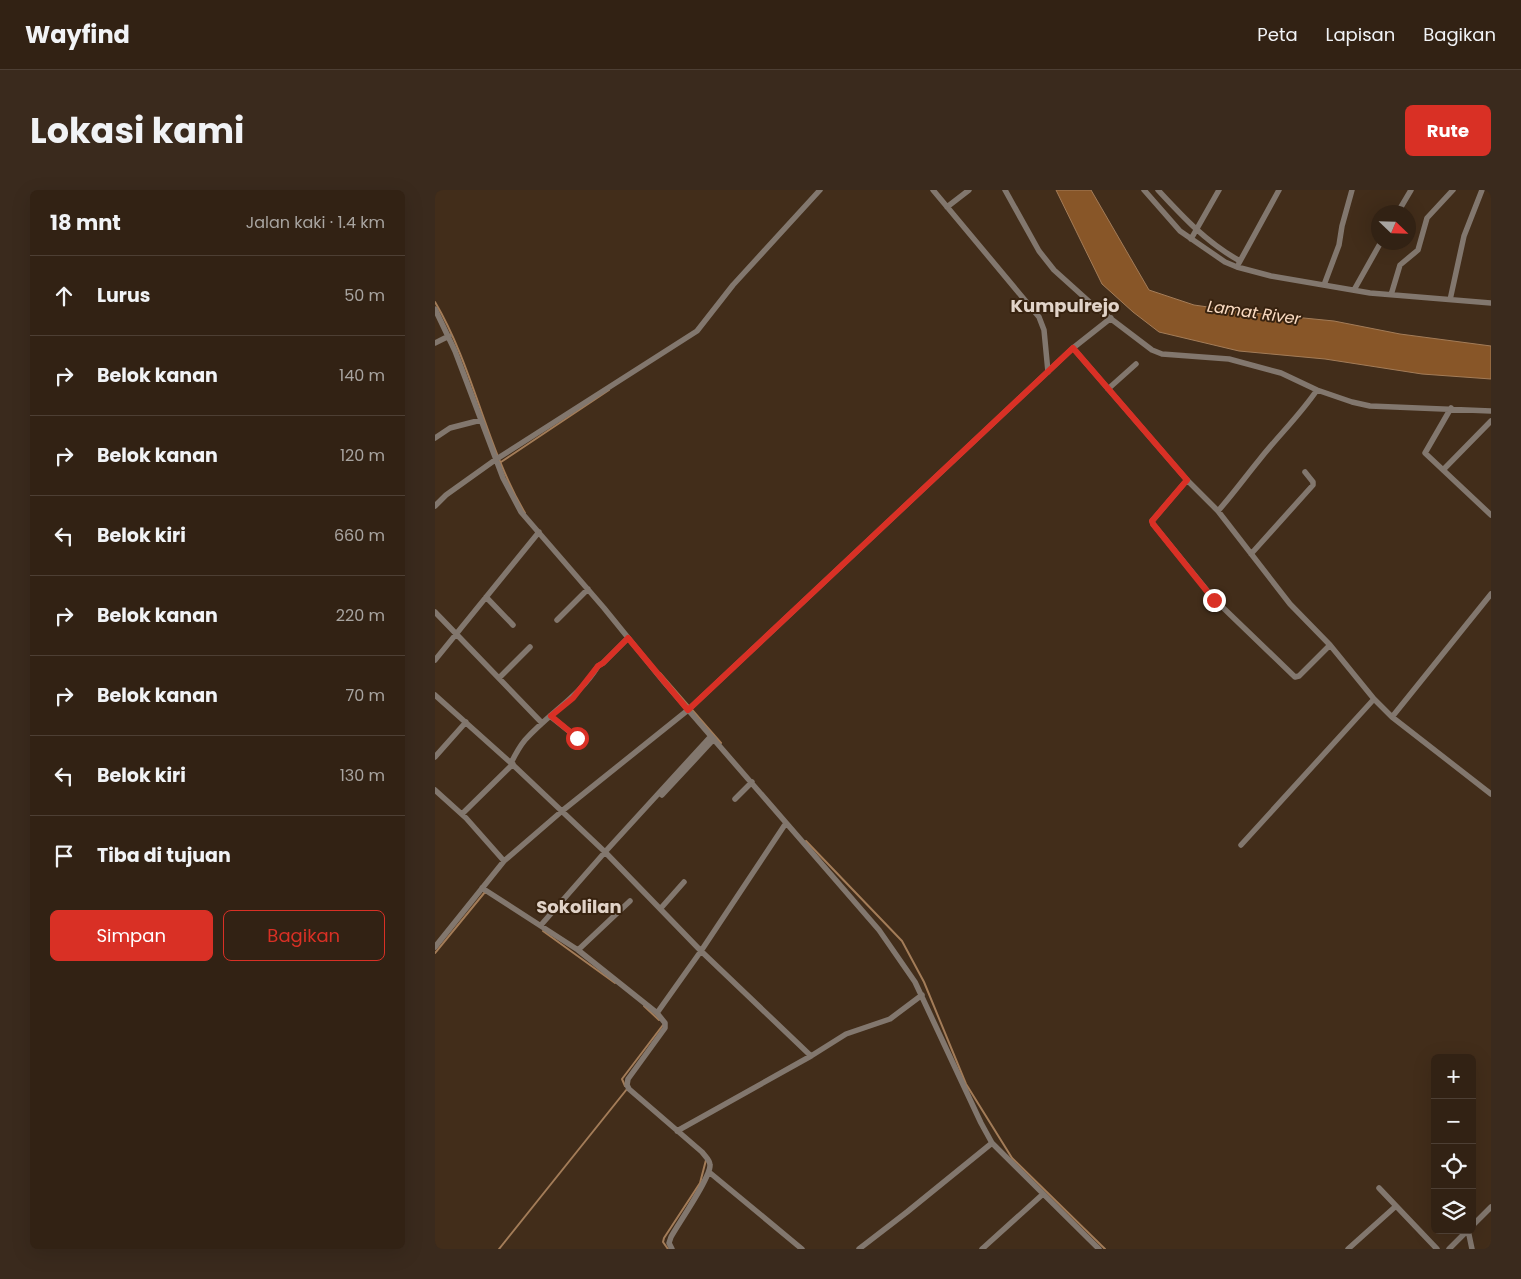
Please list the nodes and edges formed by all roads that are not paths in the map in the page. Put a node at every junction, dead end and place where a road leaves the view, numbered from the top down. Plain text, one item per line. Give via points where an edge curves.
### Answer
1 (820, 190) edge
2 (933, 190) edge
3 (969, 190) edge
4 (1005, 190) edge
5 (1144, 190) edge
6 (1158, 190) edge
7 (1219, 190) edge
8 (1279, 190) edge
9 (1352, 190) edge
10 (1411, 190) edge
11 (1453, 190) edge
12 (1483, 190) edge
13 (1402, 205) edge
14 (947, 207) junction
15 (1195, 230) junction
16 (1191, 239) junction
17 (1376, 250) edge
18 (1238, 264) junction
19 (1324, 285) junction
20 (1354, 290) junction
21 (1391, 295) junction
22 (1450, 300) junction
23 (1491, 302) edge
24 (435, 309) edge
25 (1111, 318) junction
26 (449, 336) junction
27 (435, 343) edge
28 (1073, 348) junction
29 (1136, 364) dead end
30 (1048, 372) junction
31 (1109, 389) junction
32 (1317, 390) junction
33 (1451, 408) junction
34 (1491, 411) edge
35 (481, 420) junction
36 (1491, 421) edge
37 (435, 438) edge
38 (498, 459) junction
39 (1443, 470) junction
40 (1305, 472) dead end
41 (1187, 480) junction
42 (1491, 504) edge
43 (435, 506) edge
44 (1485, 510) junction
45 (1218, 511) junction
46 (1491, 515) edge
47 (539, 532) junction
48 (1251, 554) junction
49 (588, 590) junction
50 (1491, 594) edge
51 (486, 596) junction
52 (435, 612) edge
53 (557, 620) dead end
54 (513, 624) dead end
55 (455, 634) junction
56 (628, 638) junction
57 (1329, 645) junction
58 (530, 648) dead end
59 (435, 660) edge
60 (499, 678) junction
61 (435, 695) edge
62 (1374, 699) junction
63 (692, 706) junction
64 (551, 716) junction
65 (1392, 717) junction
66 (466, 722) junction
67 (542, 723) junction
68 (574, 737) dead end
69 (712, 738) junction
70 (435, 757) edge
71 (512, 763) junction
72 (752, 782) junction
73 (435, 790) edge
74 (1491, 794) edge
75 (735, 799) dead end
76 (562, 811) junction
77 (462, 814) junction
78 (786, 823) junction
79 (1241, 845) dead end
80 (606, 853) junction
81 (504, 861) junction
82 (684, 882) dead end
83 (483, 888) junction
84 (630, 901) dead end
85 (661, 908) junction
86 (543, 926) junction
87 (435, 947) edge
88 (578, 950) junction
89 (701, 951) junction
90 (922, 995) junction
91 (657, 1013) junction
92 (811, 1056) junction
93 (677, 1131) junction
94 (992, 1144) junction
95 (709, 1172) junction
96 (1379, 1188) dead end
97 (1043, 1194) junction
98 (1396, 1206) junction
99 (1491, 1207) edge
100 (1476, 1222) edge
101 (1464, 1234) edge
102 (1469, 1234) edge
103 (672, 1249) edge
104 (802, 1249) edge
105 (859, 1249) edge
106 (982, 1249) edge
107 (1099, 1249) edge
108 (1348, 1249) edge
109 (1437, 1249) edge
110 (1449, 1249) edge
111 (1472, 1249) edge

1 - 38 street via 733,284 697,331
2 - 14 street
3 - 14 street
4 - 25 street via 1046,260 1063,279
5 - 16 street via 1180,232
6 - 15 street
7 - 15 street
8 - 18 street
9 - 19 street via 1339,245
10 - 13 street
11 - 21 street via 1427,218 1418,250 1400,265
12 - 22 street via 1464,236
14 - 30 street via 1039,317 1045,330
15 - 16 street
15 - 18 street
16 - 18 street via 1225,262
17 - 20 street
18 - 19 street via 1271,276
19 - 20 street
20 - 21 street
21 - 22 street
22 - 23 street
24 - 26 street
25 - 28 street
25 - 32 street via 1157,352 1229,359 1281,373
26 - 27 street
26 - 35 street
28 - 30 street
28 - 31 street
29 - 31 street
30 - 63 street
31 - 41 street
32 - 33 street via 1370,406
32 - 45 street
33 - 34 street
33 - 39 street via 1425,451
35 - 37 street via 450,428
35 - 38 street
36 - 39 street
38 - 43 street via 446,494
38 - 47 street via 503,478 521,512
39 - 44 street
40 - 48 street via 1313,485
41 - 45 street
41 - 57 street via 1152,521 1214,600 1295,677
42 - 44 street
44 - 46 street
45 - 48 street
47 - 49 street
47 - 51 street
48 - 57 street via 1290,604
49 - 53 street
49 - 56 street
50 - 65 street
51 - 54 street
51 - 55 street
52 - 55 street
55 - 59 street
55 - 60 street
56 - 63 street
56 - 64 street via 598,666 573,698
57 - 62 street
58 - 60 street
60 - 67 street
61 - 66 street
62 - 65 street
62 - 79 street
63 - 69 street
63 - 76 street
64 - 67 street
64 - 68 street via 577,735
65 - 74 street
66 - 70 street
66 - 71 street
67 - 71 street via 524,741
69 - 72 street
69 - 80 street
71 - 76 street
71 - 77 street
72 - 75 street
72 - 78 street
73 - 77 street
76 - 80 street
76 - 81 street
77 - 81 street
78 - 89 street
78 - 90 street via 879,930
80 - 85 street
80 - 86 street
81 - 83 street
82 - 85 street
83 - 86 street
83 - 87 street
84 - 88 street
85 - 89 street
86 - 88 street
88 - 91 street
89 - 91 street
89 - 92 street
90 - 92 street via 889,1019 846,1034
90 - 94 street
91 - 93 street via 665,1028 627,1085
92 - 93 street
93 - 95 street via 709,1160
94 - 97 street
94 - 105 street
95 - 103 street via 671,1236 669,1244
95 - 104 street
96 - 98 street
97 - 106 street
97 - 107 street
98 - 108 street
98 - 109 street
99 - 100 street
101 - 110 street
102 - 111 street

